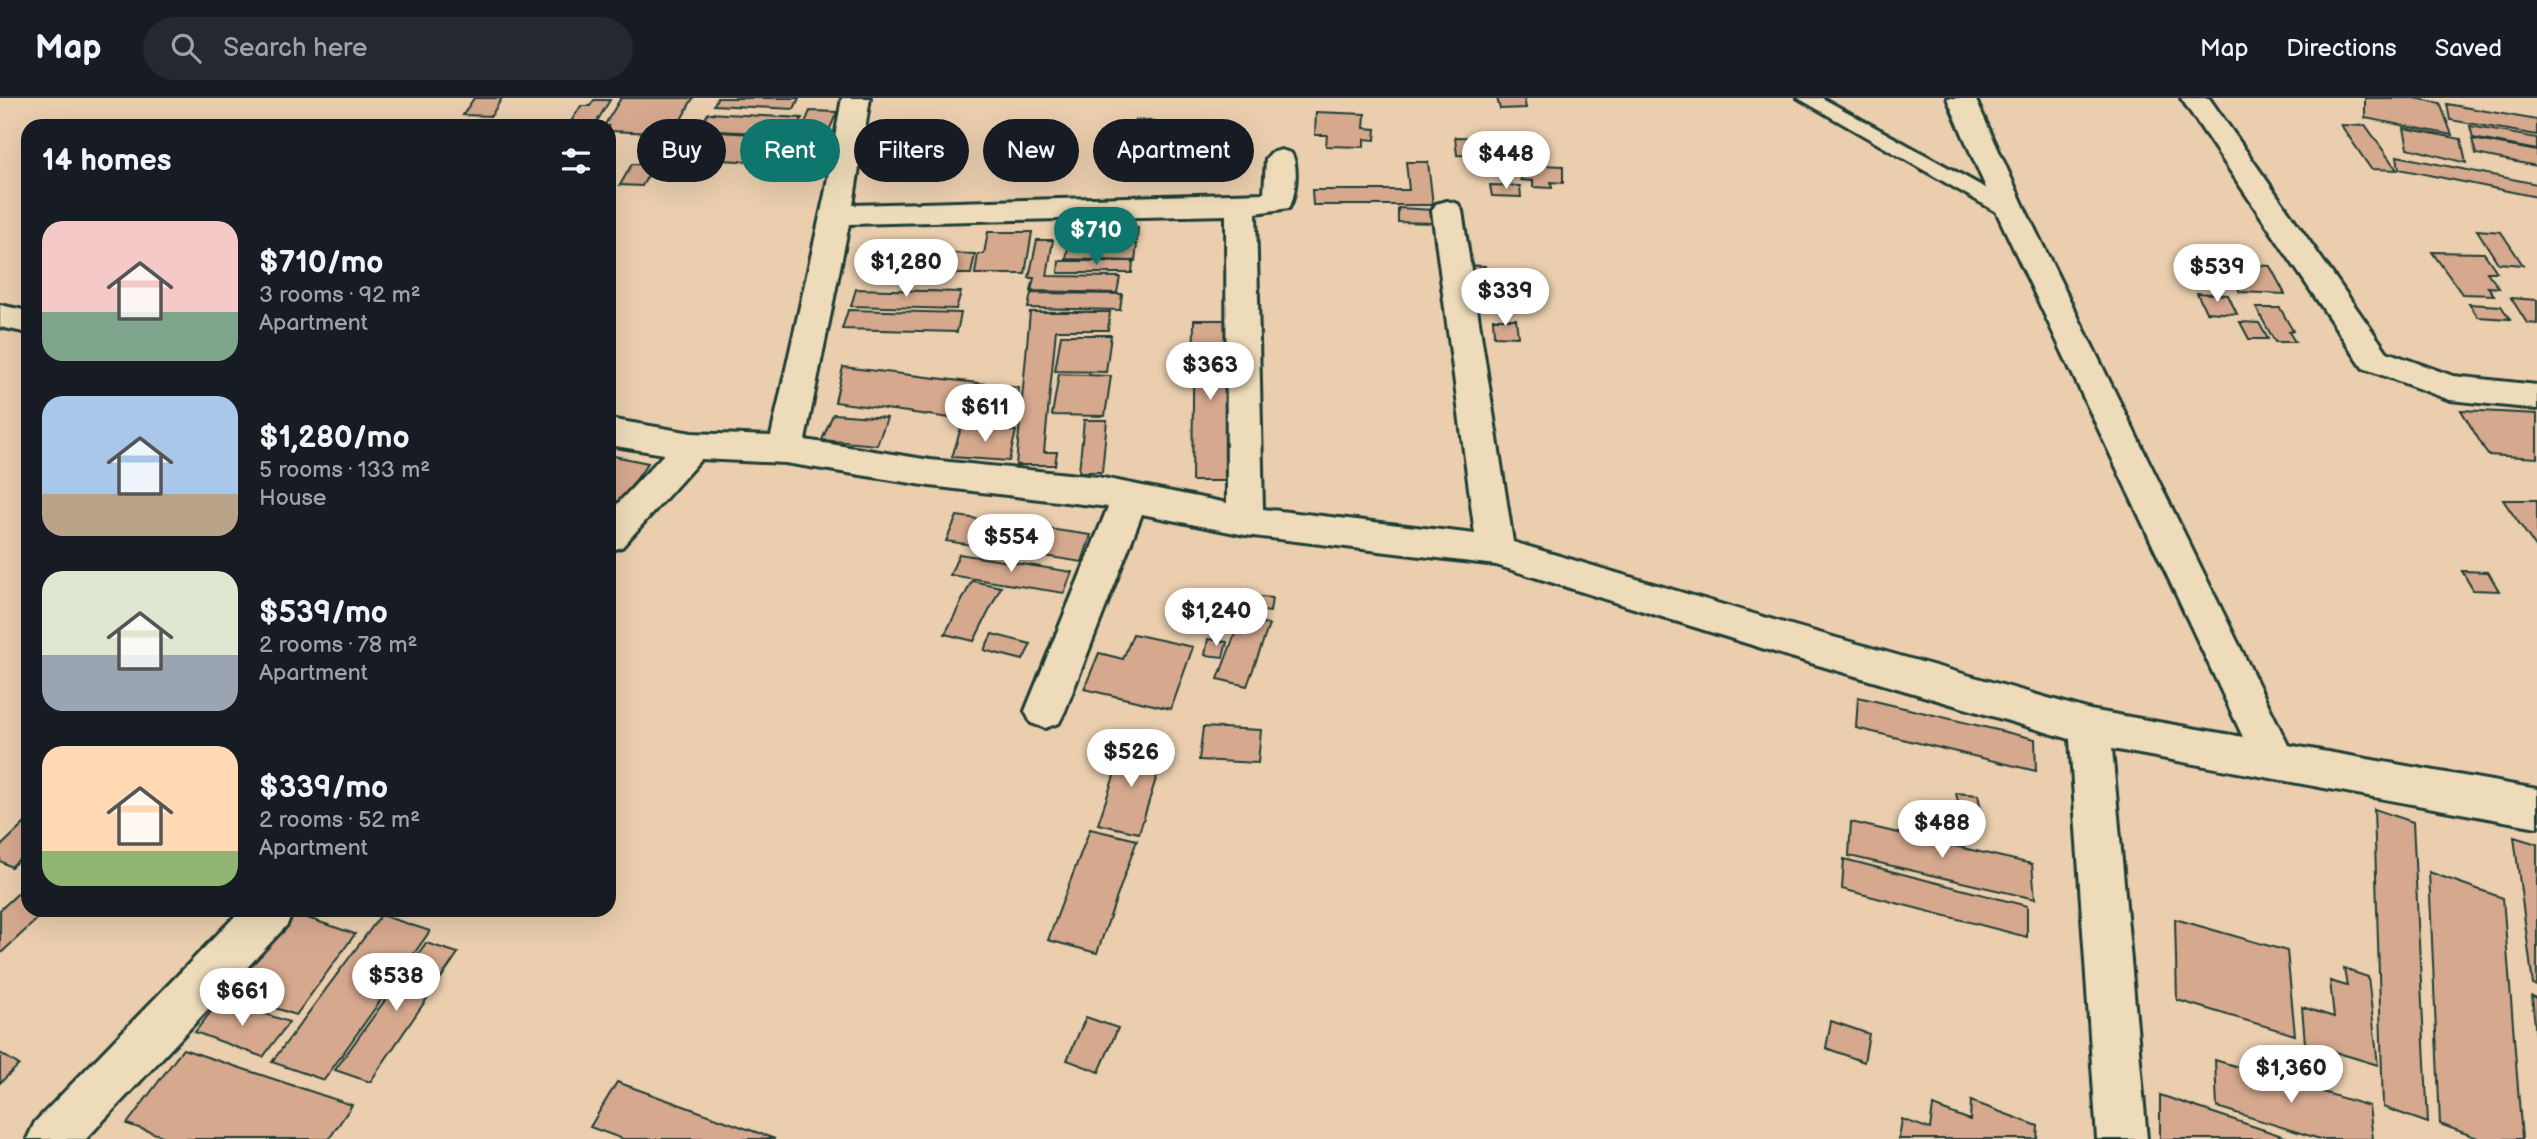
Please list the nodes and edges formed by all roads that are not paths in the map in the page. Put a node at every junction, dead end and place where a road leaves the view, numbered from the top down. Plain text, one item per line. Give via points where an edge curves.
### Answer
1 (856, 98) edge
2 (1808, 98) edge
3 (1961, 98) edge
4 (2195, 98) edge
5 (1281, 159) dead end
6 (1241, 205) junction
7 (1447, 211) dead end
8 (2011, 211) junction
9 (834, 215) junction
10 (0, 316) edge
11 (21, 320) edge
12 (2537, 397) edge
13 (616, 433) edge
14 (692, 446) junction
15 (785, 450) junction
16 (1130, 498) junction
17 (1245, 521) junction
18 (616, 529) edge
19 (1496, 551) junction
20 (1045, 711) dead end
21 (2090, 727) junction
22 (2275, 761) junction
23 (2537, 808) edge
24 (264, 917) edge
25 (52, 1139) edge
26 (2122, 1139) edge

1 - 9 street
2 - 8 lane
3 - 8 street
4 - 12 street via 2375,360 2450,388
5 - 6 street via 1278,201
6 - 9 street
6 - 17 street
7 - 19 street
8 - 22 street
9 - 15 street
10 - 11 street
13 - 14 street
14 - 15 street
14 - 18 street
15 - 16 street
16 - 17 street
16 - 20 street
17 - 19 street
19 - 21 street
21 - 22 street
21 - 26 street
22 - 23 street
24 - 25 street

